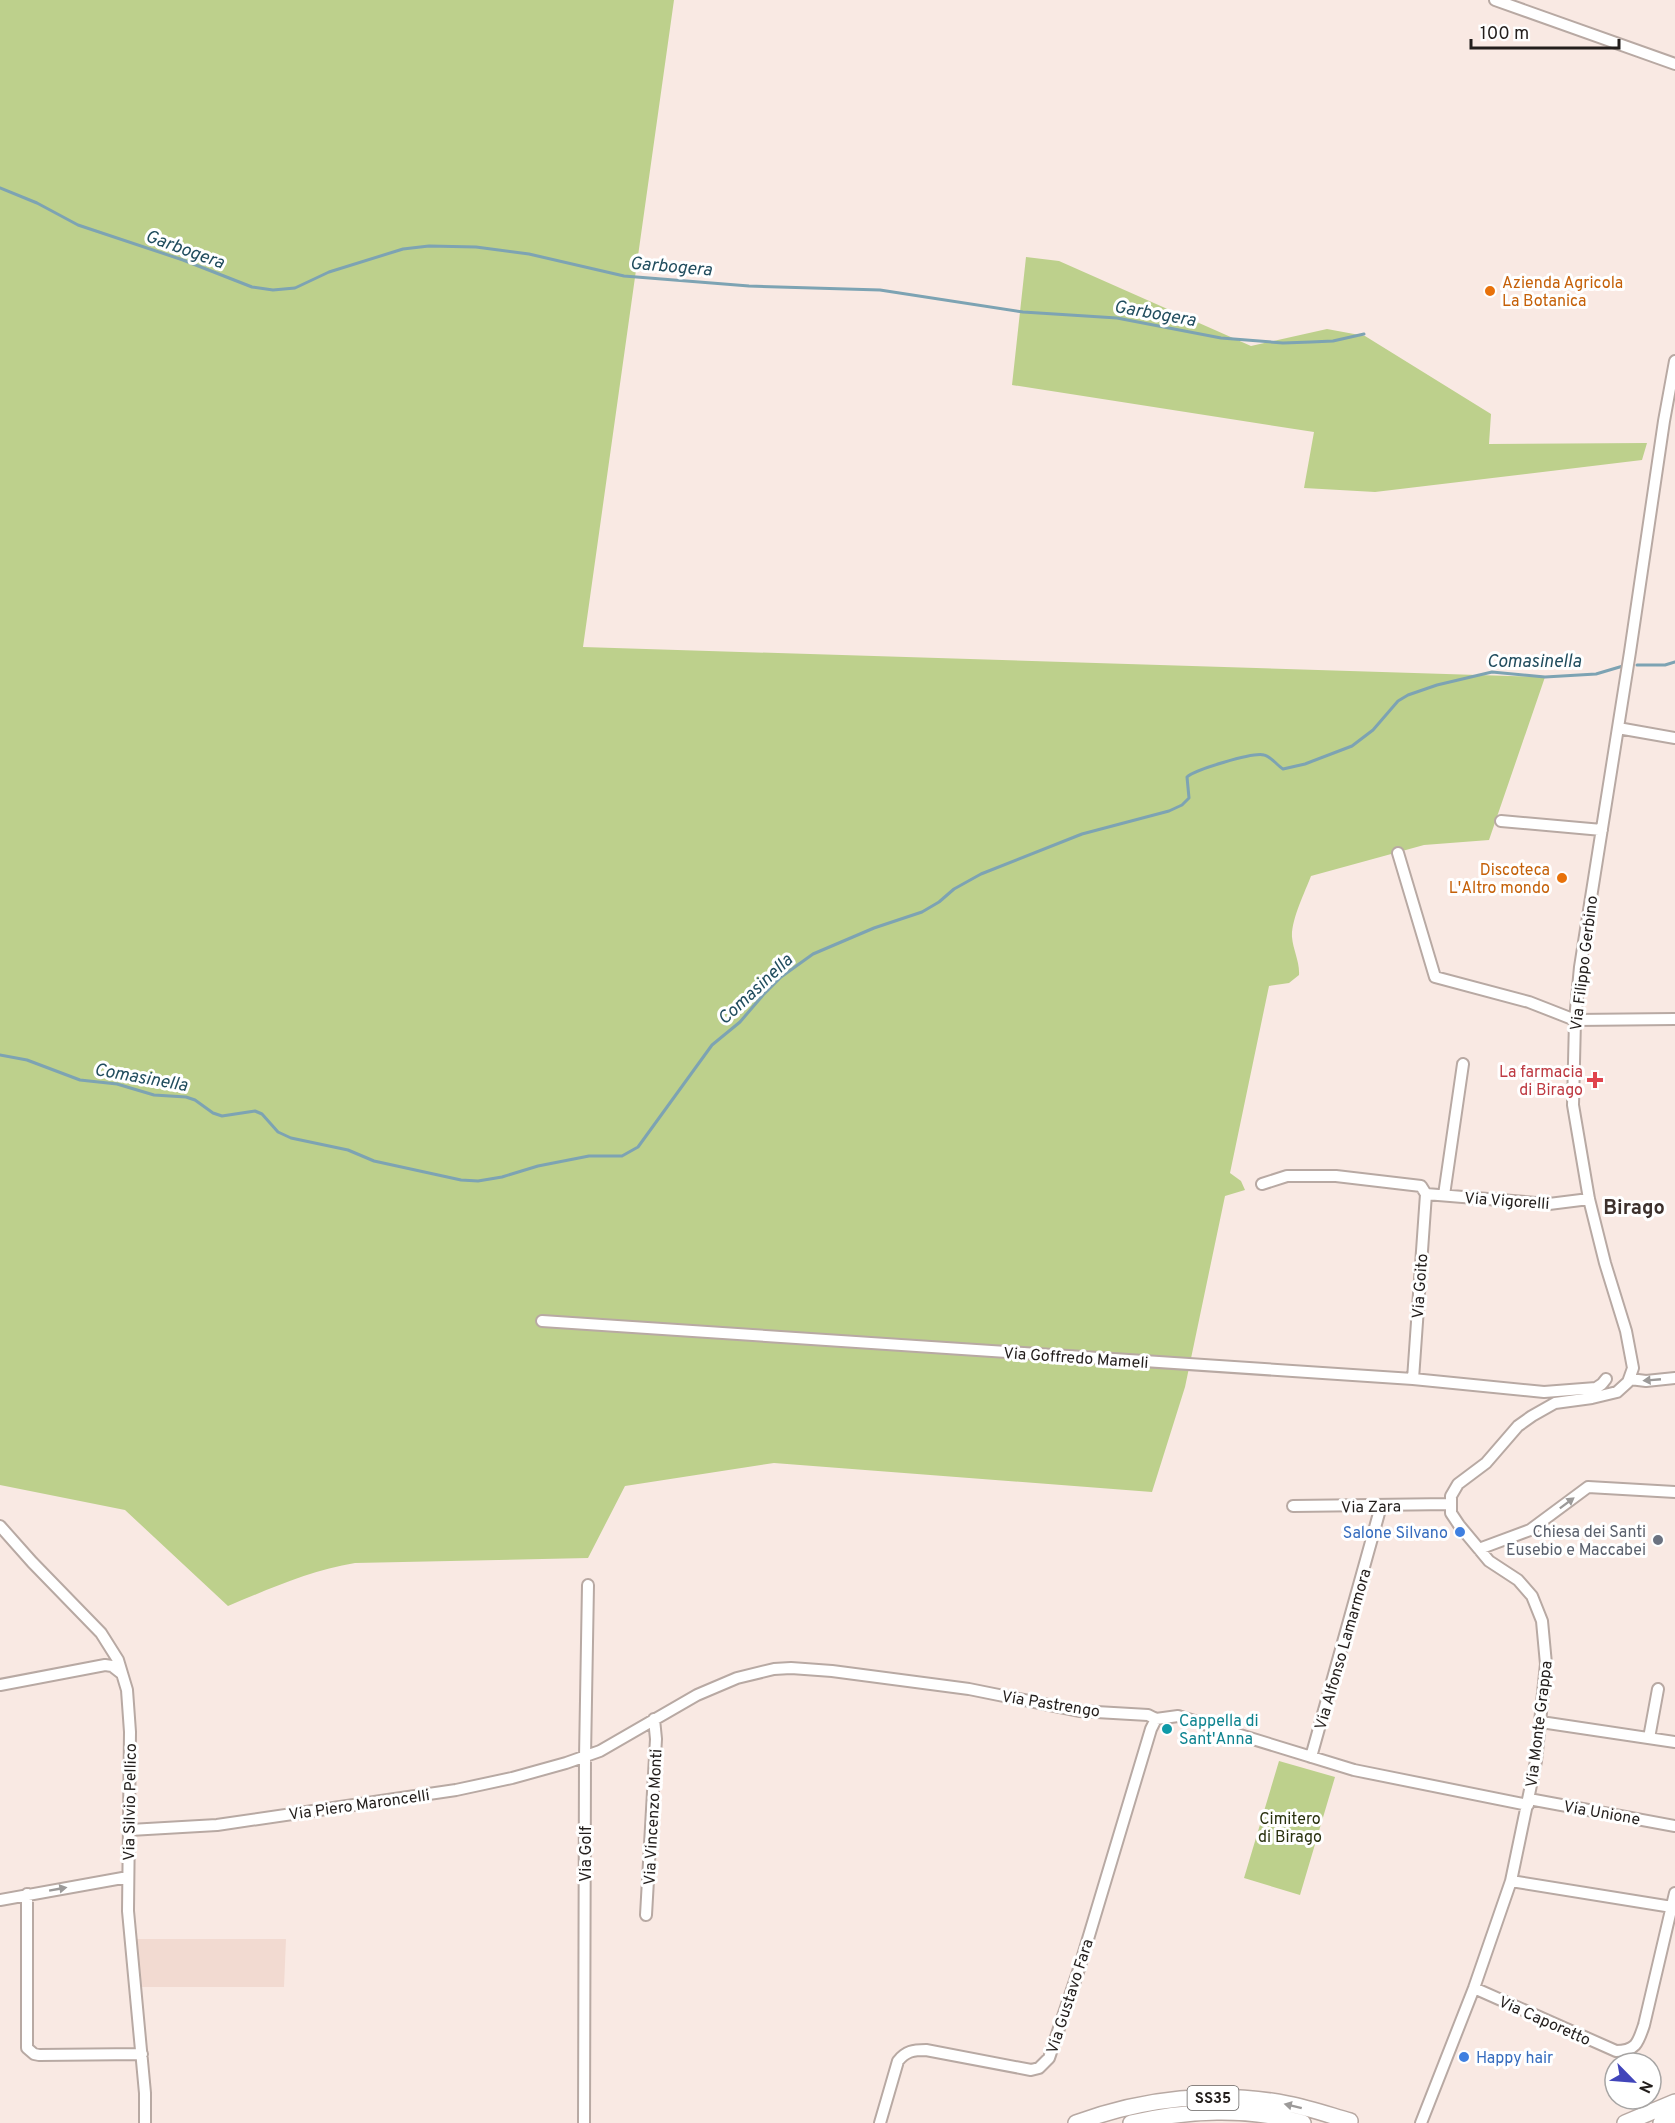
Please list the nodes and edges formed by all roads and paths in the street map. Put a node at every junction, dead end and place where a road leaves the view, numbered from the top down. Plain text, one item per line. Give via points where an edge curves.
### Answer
1 (1495, 0) edge
2 (1675, 64) edge
3 (1675, 361) edge
4 (1618, 728) junction
5 (1675, 738) edge
6 (1501, 821) dead end
7 (1602, 830) junction
8 (1398, 853) dead end
9 (1675, 1019) edge
10 (1575, 1020) junction
11 (1463, 1064) dead end
12 (1262, 1184) dead end
13 (1426, 1194) junction
14 (1444, 1195) junction
15 (1589, 1199) junction
16 (542, 1321) dead end
17 (1675, 1378) edge
18 (1413, 1379) junction
19 (1606, 1379) dead end
20 (1630, 1379) junction
21 (1675, 1492) edge
22 (1450, 1504) junction
23 (1293, 1506) dead end
24 (1381, 1506) junction
25 (0, 1526) edge
26 (1479, 1549) junction
27 (588, 1585) dead end
28 (123, 1675) junction
29 (0, 1685) edge
30 (1658, 1689) dead end
31 (654, 1719) junction
32 (1156, 1719) junction
33 (1541, 1722) junction
34 (1649, 1738) junction
35 (1675, 1742) edge
36 (1311, 1756) junction
37 (585, 1757) junction
38 (1528, 1802) junction
39 (1675, 1826) edge
40 (130, 1830) junction
41 (128, 1877) junction
42 (1511, 1881) junction
43 (1675, 1893) edge
44 (27, 1894) junction
45 (0, 1900) edge
46 (1672, 1907) junction
47 (646, 1915) dead end
48 (1474, 1988) junction
49 (142, 2054) junction
50 (1675, 2102) edge
51 (1675, 2116) edge
52 (1350, 2121) dead end
53 (145, 2123) edge
54 (584, 2123) edge
55 (880, 2123) edge
56 (1076, 2123) edge
57 (1131, 2123) edge
58 (1303, 2123) edge
59 (1421, 2123) edge
60 (1625, 2123) edge
61 (1661, 2123) edge

1 - 2 street
3 - 4 street, Via Filippo Gerbino
4 - 5 street
4 - 7 street, Via Filippo Gerbino
6 - 7 street
7 - 10 street, Via Filippo Gerbino
8 - 10 street via 1435,977 1529,1002
9 - 10 street
10 - 15 street, Via Filippo Gerbino via 1573,1105
11 - 14 street
12 - 13 street, Via Vigorelli via 1287,1176 1336,1176 1421,1186
13 - 14 street, Via Vigorelli
13 - 18 street, Via Goito
14 - 15 street, Via Vigorelli via 1549,1204
15 - 20 street, Via Filippo Gerbino via 1632,1357
16 - 18 street, Via Goffredo Mameli
17 -> 20 street
18 - 19 street, Via Goffredo Mameli via 1544,1392 1596,1388
20 - 22 street via 1617,1392 1555,1403 1532,1416 1518,1426 1486,1463 1458,1484
26 -> 21 street via 1530,1530 1588,1487
22 - 24 street, Via Zara
22 - 26 street via 1454,1519
23 - 24 street, Via Zara
24 - 36 street, Via Alfonso Lamarmora
25 - 28 street, Via Silvio Pellico via 100,1633
26 - 33 street, Via Monte Grappa via 1526,1588 1539,1609 1546,1650
27 - 37 street, Via Golf
28 - 29 street via 105,1665
28 - 40 street, Via Silvio Pellico via 129,1705
30 - 34 street
31 - 32 street, Via Pastrengo via 728,1681 790,1668 916,1681 1079,1711 1148,1715
31 - 37 street, Via Pastrengo
31 - 47 street, Via Vincenzo Monti
32 - 36 street, Via Pastrengo via 1178,1716
32 - 55 street, Via Gustavo Fara via 1046,2064 1031,2070 914,2050 898,2061
33 - 34 street
33 - 38 street, Via Monte Grappa
34 - 35 street
36 - 38 street, Via Pastrengo via 1354,1770
37 - 40 street, Via Piero Maroncelli via 456,1791 217,1825
37 - 54 street, Via Golf
38 - 39 street, Via Unione
38 - 42 street, Via Monte Grappa
40 - 41 street, Via Silvio Pellico
44 -> 41 street
41 - 49 street, Via Silvio Pellico via 130,1950
42 - 46 street
42 - 48 street, Via Monte Grappa
43 - 46 street
44 - 45 street
44 - 49 street via 27,2048 39,2055
46 - 48 street, Via Caporetto via 1640,2039 1626,2051 1616,2051
48 - 59 street, Via Monte Grappa
49 - 53 street, Via Silvio Pellico
50 - 60 highway
51 - 61 highway
52 -> 56 highway, SS35 via 1279,2102 1190,2098 1153,2101
57 - 58 highway, SS35 via 1190,2113 1231,2112

